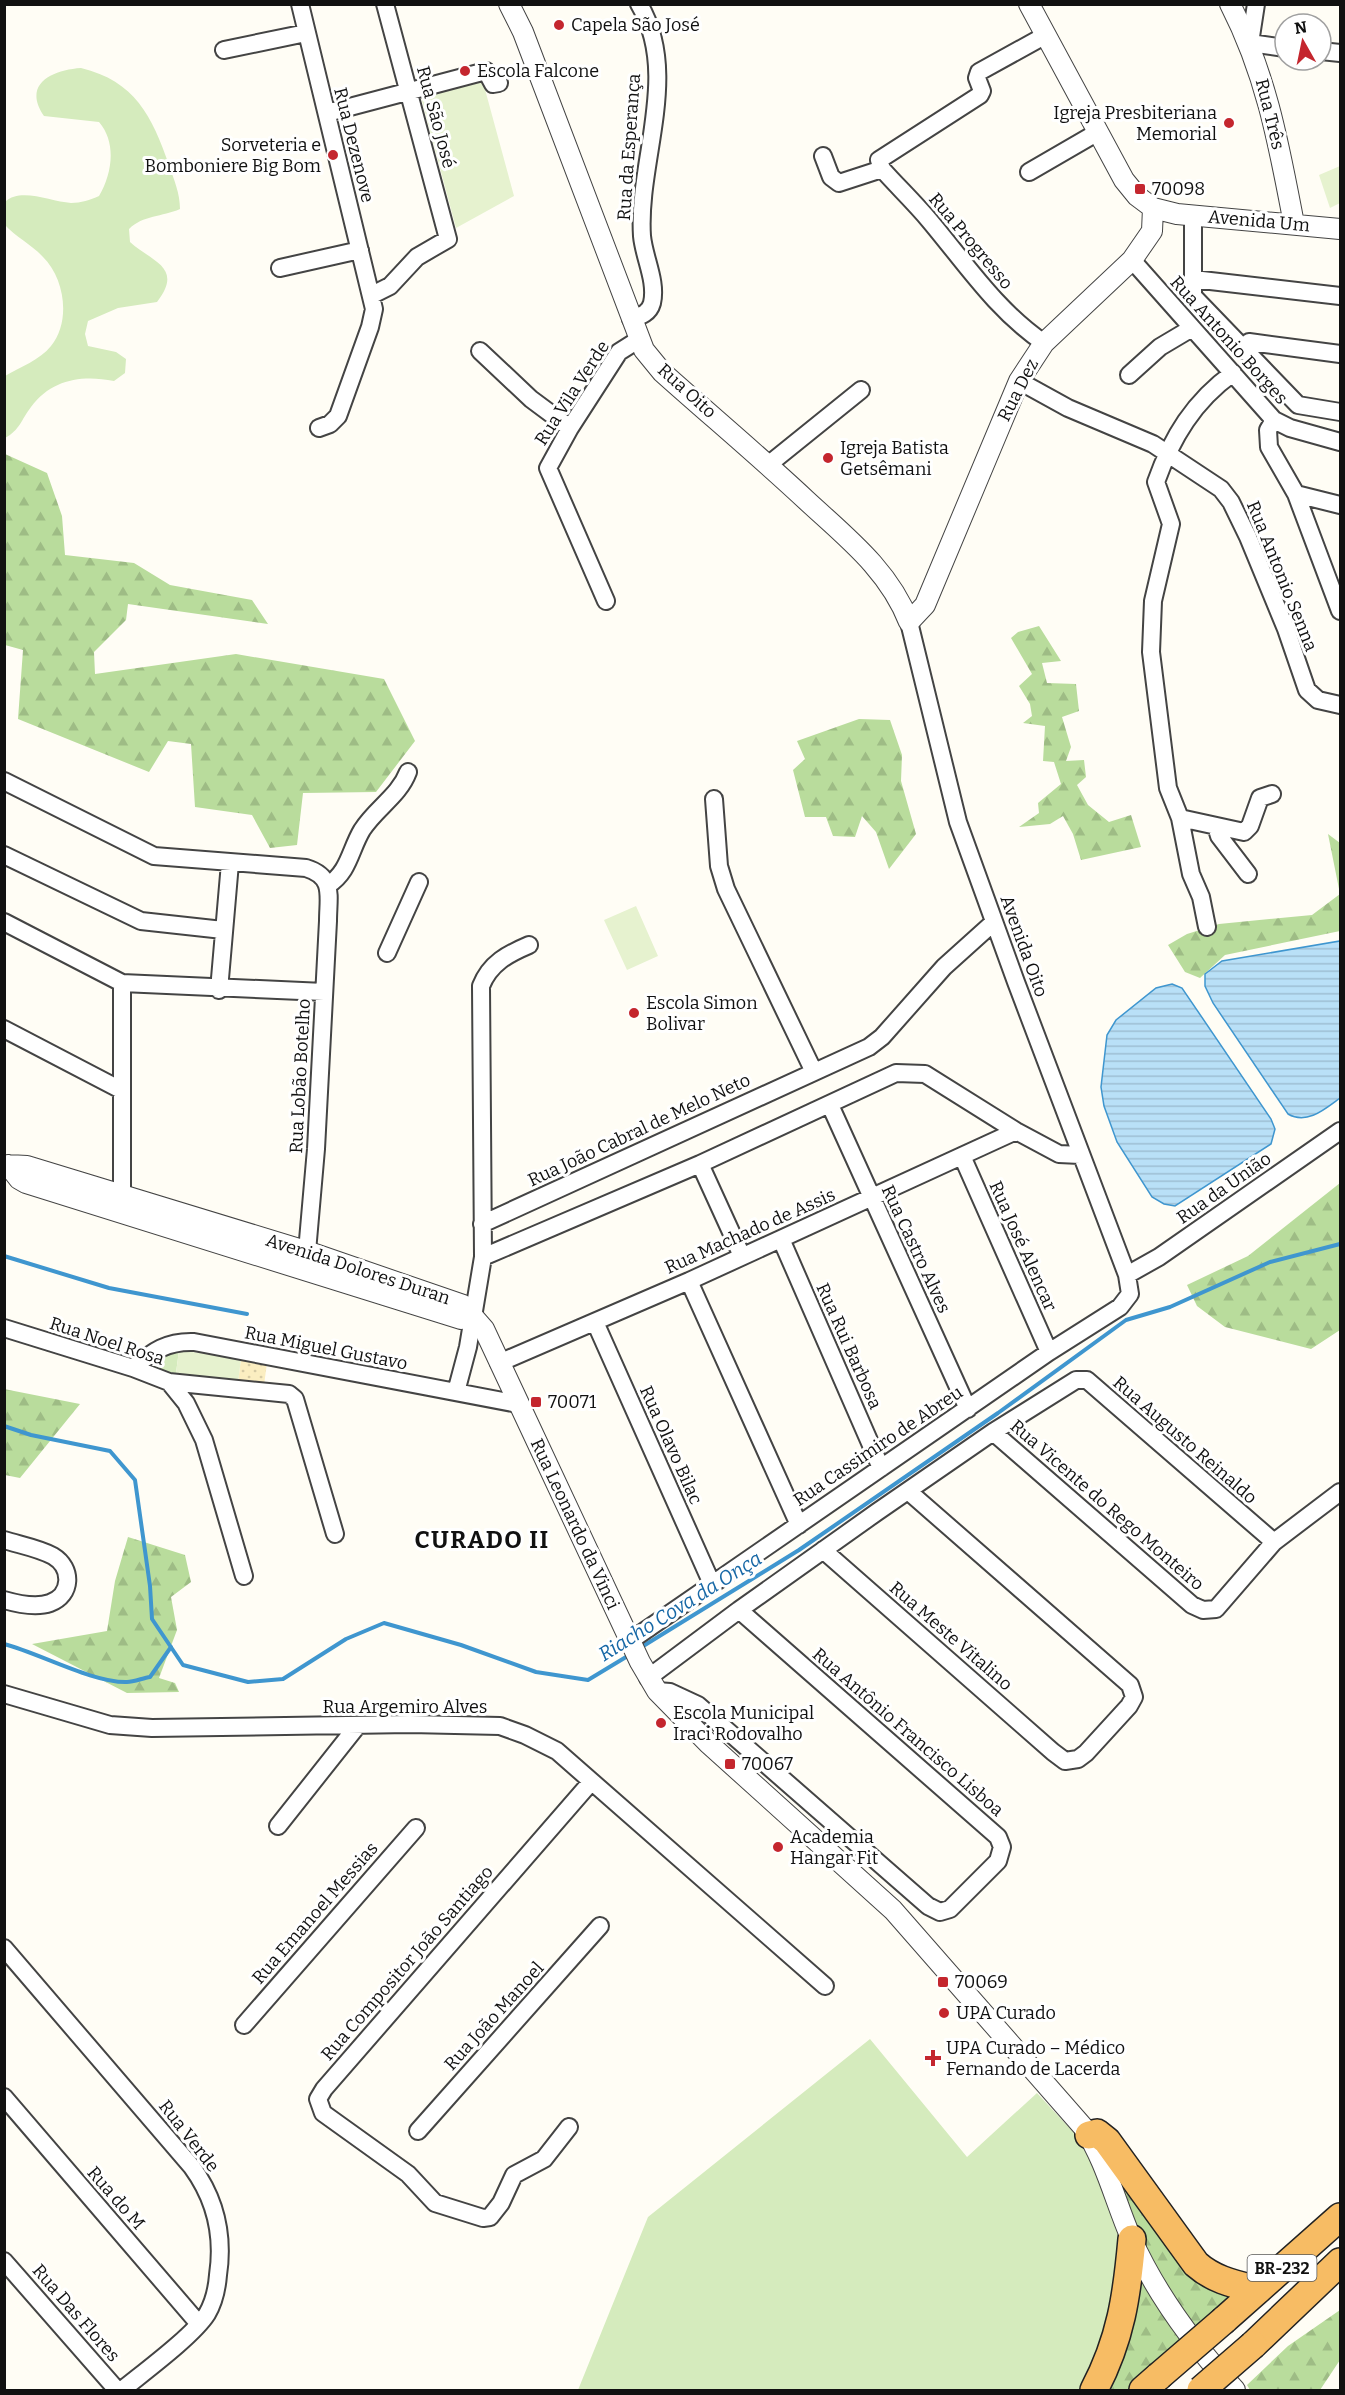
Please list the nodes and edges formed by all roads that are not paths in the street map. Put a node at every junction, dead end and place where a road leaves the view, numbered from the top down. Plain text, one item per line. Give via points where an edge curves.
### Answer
1 (300, 4) edge
2 (385, 4) edge
3 (509, 4) edge
4 (639, 4) edge
5 (1029, 4) edge
6 (1230, 4) edge
7 (1256, 4) edge
8 (306, 33) junction
9 (1046, 35) junction
10 (1250, 43) junction
11 (1273, 46) edge
12 (224, 50) dead end
13 (499, 83) dead end
14 (409, 92) junction
15 (327, 113) junction
16 (1098, 132) junction
17 (823, 156) dead end
18 (882, 162) junction
19 (1029, 172) dead end
20 (1153, 208) junction
21 (1185, 214) junction
22 (1294, 224) junction
23 (1341, 229) edge
24 (360, 250) junction
25 (1132, 260) junction
26 (280, 268) dead end
27 (1193, 279) junction
28 (372, 295) junction
29 (1341, 296) edge
30 (631, 320) junction
31 (1192, 328) junction
32 (638, 340) junction
33 (1249, 342) dead end
34 (1044, 343) junction
35 (480, 351) dead end
36 (1341, 354) edge
37 (1233, 373) junction
38 (1129, 375) dead end
39 (1019, 381) junction
40 (861, 390) dead end
41 (1341, 412) edge
42 (1274, 420) junction
43 (319, 428) dead end
44 (570, 428) junction
45 (1341, 442) edge
46 (1168, 453) junction
47 (768, 465) junction
48 (1296, 494) junction
49 (1341, 505) edge
50 (606, 601) dead end
51 (1341, 612) edge
52 (909, 622) junction
53 (1341, 705) edge
54 (408, 772) dead end
55 (4, 781) edge
56 (1272, 794) dead end
57 (714, 799) dead end
58 (1180, 818) junction
59 (1216, 826) junction
60 (4, 855) edge
61 (230, 863) junction
62 (1248, 874) dead end
63 (419, 882) dead end
64 (328, 885) junction
65 (4, 922) edge
66 (994, 922) junction
67 (1207, 927) dead end
68 (223, 930) junction
69 (529, 945) dead end
70 (387, 954) dead end
71 (122, 983) junction
72 (219, 990) junction
73 (324, 992) junction
74 (4, 1029) edge
75 (814, 1072) junction
76 (121, 1090) junction
77 (830, 1105) junction
78 (1016, 1131) junction
79 (1341, 1131) edge
80 (1080, 1155) junction
81 (962, 1156) junction
82 (700, 1164) junction
83 (6, 1165) edge
84 (122, 1196) junction
85 (871, 1197) junction
86 (482, 1224) junction
87 (781, 1239) junction
88 (741, 1256) junction
89 (483, 1257) junction
90 (307, 1260) junction
91 (1127, 1275) junction
92 (689, 1281) junction
93 (472, 1314) junction
94 (595, 1322) junction
95 (4, 1328) edge
96 (1049, 1352) junction
97 (499, 1363) junction
98 (133, 1368) junction
99 (169, 1382) junction
100 (456, 1392) junction
101 (518, 1404) junction
102 (968, 1409) junction
103 (993, 1432) junction
104 (882, 1468) junction
105 (908, 1491) junction
106 (1340, 1493) edge
107 (799, 1525) junction
108 (335, 1534) dead end
109 (4, 1540) edge
110 (1274, 1542) junction
111 (823, 1550) junction
112 (244, 1576) dead end
113 (712, 1584) junction
114 (5, 1603) edge
115 (739, 1610) junction
116 (642, 1664) junction
117 (4, 1694) edge
118 (358, 1725) junction
119 (591, 1782) junction
120 (278, 1826) dead end
121 (416, 1827) dead end
122 (600, 1926) dead end
123 (4, 1948) edge
124 (825, 1986) dead end
125 (243, 2025) dead end
126 (4, 2097) edge
127 (569, 2127) dead end
128 (417, 2131) dead end
129 (1089, 2135) junction
130 (1341, 2217) edge
131 (1132, 2239) junction
132 (4, 2261) edge
133 (1341, 2262) edge
134 (1341, 2284) edge
135 (1258, 2290) junction
136 (1300, 2300) junction
137 (199, 2324) junction
138 (1151, 2383) edge
139 (119, 2391) edge
140 (1094, 2391) edge
141 (1201, 2391) edge
142 (1235, 2391) edge

1 - 8 street, Rua Dezenove
2 - 14 street, Rua São José
3 - 30 street, Rua Oito
4 - 30 street, Rua da Esperança via 654,51 656,89 642,236 653,287 650,308
5 - 9 street
6 - 10 street
7 - 10 street, Rua Três
8 - 12 street
8 - 15 street, Rua Dezenove
9 - 16 street
9 - 18 street via 979,72 976,78 980,95
10 - 11 street
10 - 22 street, Rua Três via 1270,105
13 - 14 street via 493,84 486,71
14 - 15 street
14 - 28 street, Rua São José via 448,239 417,257 390,285
15 - 24 street, Rua Dezenove
16 - 19 street
16 - 20 street via 1124,180
17 - 18 street via 831,177 839,183
18 - 34 street, Rua Progresso via 994,301
20 - 21 street
20 - 25 street, Rua Dez via 1152,231
21 - 22 street, Avenida Um
21 - 27 street
22 - 23 street, Avenida Um
24 - 26 street
24 - 28 street, Rua Dezenove
25 - 31 street, Rua Antonio Borges
25 - 34 street, Rua Dez
27 - 29 street
27 - 41 street via 1193,296 1298,405
28 - 43 street, Rua Dezenove via 370,327 338,416
30 - 32 street, Rua Oito
31 - 37 street, Rua Antonio Borges
31 - 38 street via 1160,347
32 - 44 street, Rua Vila Verde via 619,352
32 - 47 street, Rua Oito via 662,372
33 - 36 street
34 - 39 street, Rua Dez
35 - 44 street via 531,399
37 - 42 street, Rua Antonio Borges
37 - 46 street via 1200,400 1179,428
39 - 46 street, Rua Antonio Senna
39 - 52 street, Rua Dez via 925,605
40 - 47 street
42 - 45 street, Rua Antonio Borges
42 - 48 street via 1268,430 1269,447
44 - 50 street, Rua Vila Verde via 550,464 549,474
46 - 53 street, Rua Antonio Senna via 1221,489 1231,502 1286,629 1307,690 1318,700
46 - 58 street via 1156,482 1171,524 1153,601 1151,652 1168,788
47 - 52 street, Rua Oito via 859,547 901,600
48 - 49 street
48 - 51 street
52 - 66 street, Avenida Oito via 950,794
54 - 64 street via 398,793 377,809 360,832 340,876
55 - 61 street via 154,856
56 - 59 street via 1260,798 1244,832
57 - 75 street via 719,866 726,889
58 - 59 street
58 - 67 street
59 - 62 street via 1219,836
60 - 68 street via 141,921
61 - 64 street via 316,872
61 - 68 street
63 - 70 street
64 - 73 street, Rua Lobão Botelho
65 - 71 street
66 - 75 street, Rua João Cabral de Melo Neto via 944,967 877,1042
66 - 80 street, Avenida Oito
68 - 72 street
69 - 86 street via 503,957 481,986
71 - 72 street
71 - 76 street
72 - 73 street
73 - 90 street, Rua Lobão Botelho
74 - 76 street
75 - 86 street, Rua João Cabral de Melo Neto
76 - 84 street
77 - 78 street via 896,1073 917,1072 944,1084
77 - 82 street
77 - 85 street, Rua Castro Alves
78 - 80 street via 1059,1154
78 - 81 street, Rua Machado de Assis
79 - 91 street, Rua da União
80 - 91 street, Avenida Oito
81 - 85 street, Rua Machado de Assis
81 - 96 street, Rua José Alencar
82 - 88 street
82 - 89 street
83 - 84 street, Avenida Dolores Duran via 27,1166
83 - 90 street, Avenida Dolores Duran via 26,1183 117,1213
84 - 90 street, Avenida Dolores Duran
85 - 87 street, Rua Machado de Assis
85 - 102 street, Rua Castro Alves
86 - 89 street
87 - 88 street, Rua Machado de Assis
87 - 104 street, Rua Rui Barbosa
88 - 92 street, Rua Machado de Assis
89 - 93 street
90 - 93 street, Avenida Dolores Duran via 461,1318
91 - 96 street, Rua Cassimiro de Abreu via 1131,1290 1125,1303
92 - 94 street, Rua Machado de Assis
92 - 107 street
93 - 97 street, Rua Leonardo da Vinci via 484,1329
93 - 100 street
94 - 97 street, Rua Machado de Assis
94 - 113 street, Rua Olavo Bilac
95 - 98 street, Rua Noel Rosa
96 - 102 street, Rua Cassimiro de Abreu
97 - 101 street, Rua Leonardo da Vinci
98 - 99 street, Rua Noel Rosa
98 - 100 street, Rua Miguel Gustavo via 156,1349 194,1342
99 - 108 street via 289,1394 295,1399
99 - 112 street, Rua Noel Rosa via 186,1403 204,1440
100 - 101 street, Rua Miguel Gustavo
101 - 116 street, Rua Leonardo da Vinci
102 - 104 street, Rua Cassimiro de Abreu
103 - 105 street
103 - 110 street, Rua Augusto Reinaldo via 1067,1384 1087,1380
103 - 110 street, Rua Vicente do Rego Monteiro via 1192,1605 1203,1610 1216,1609
104 - 107 street, Rua Cassimiro de Abreu
105 - 111 street
105 - 111 street, Rua Meste Vitalino via 1134,1690 1129,1706 1078,1759 1065,1761 1053,1752
106 - 110 street, Rua Vicente do Rego Monteiro
107 - 113 street, Rua Cassimiro de Abreu
109 - 114 street via 55,1557 68,1580 66,1590 50,1603
111 - 115 street
113 - 116 street, Rua Cassimiro de Abreu
115 - 116 street
115 - 116 street, Rua Antônio Francisco Lisboa via 998,1837 1002,1846 998,1861 950,1909 940,1912 923,1901 698,1705 670,1692
116 - 129 street, Rua Leonardo da Vinci via 708,1743 893,1910
117 - 118 street, Rua Argemiro Alves via 110,1725
118 - 119 street, Rua Argemiro Alves via 500,1726 556,1751
118 - 120 street
119 - 124 street, Rua Argemiro Alves
119 - 127 street, Rua Compositor João Santiago via 318,2099 323,2113 408,2174 435,2203 483,2218 490,2217 501,2203 514,2175 544,2159
121 - 125 street, Rua Emanoel Messias
122 - 128 street, Rua João Manoel
123 - 137 street, Rua Verde via 202,2181 218,2219 222,2247 216,2292
126 - 137 street, Rua do M
129 - 131 street, Rua Leonardo da Vinci
129 - 135 highway via 1097,2133 1107,2141 1196,2264 1208,2275
130 - 135 highway, BR-232
131 - 140 highway via 1122,2322
131 - 142 street, Rua Leonardo da Vinci via 1178,2320
132 - 139 street, Rua Das Flores
133 - 136 highway, BR-232
134 - 136 highway
135 - 138 highway, BR-232, bridge
136 - 141 highway, BR-232, bridge
137 - 139 street, Rua Verde

